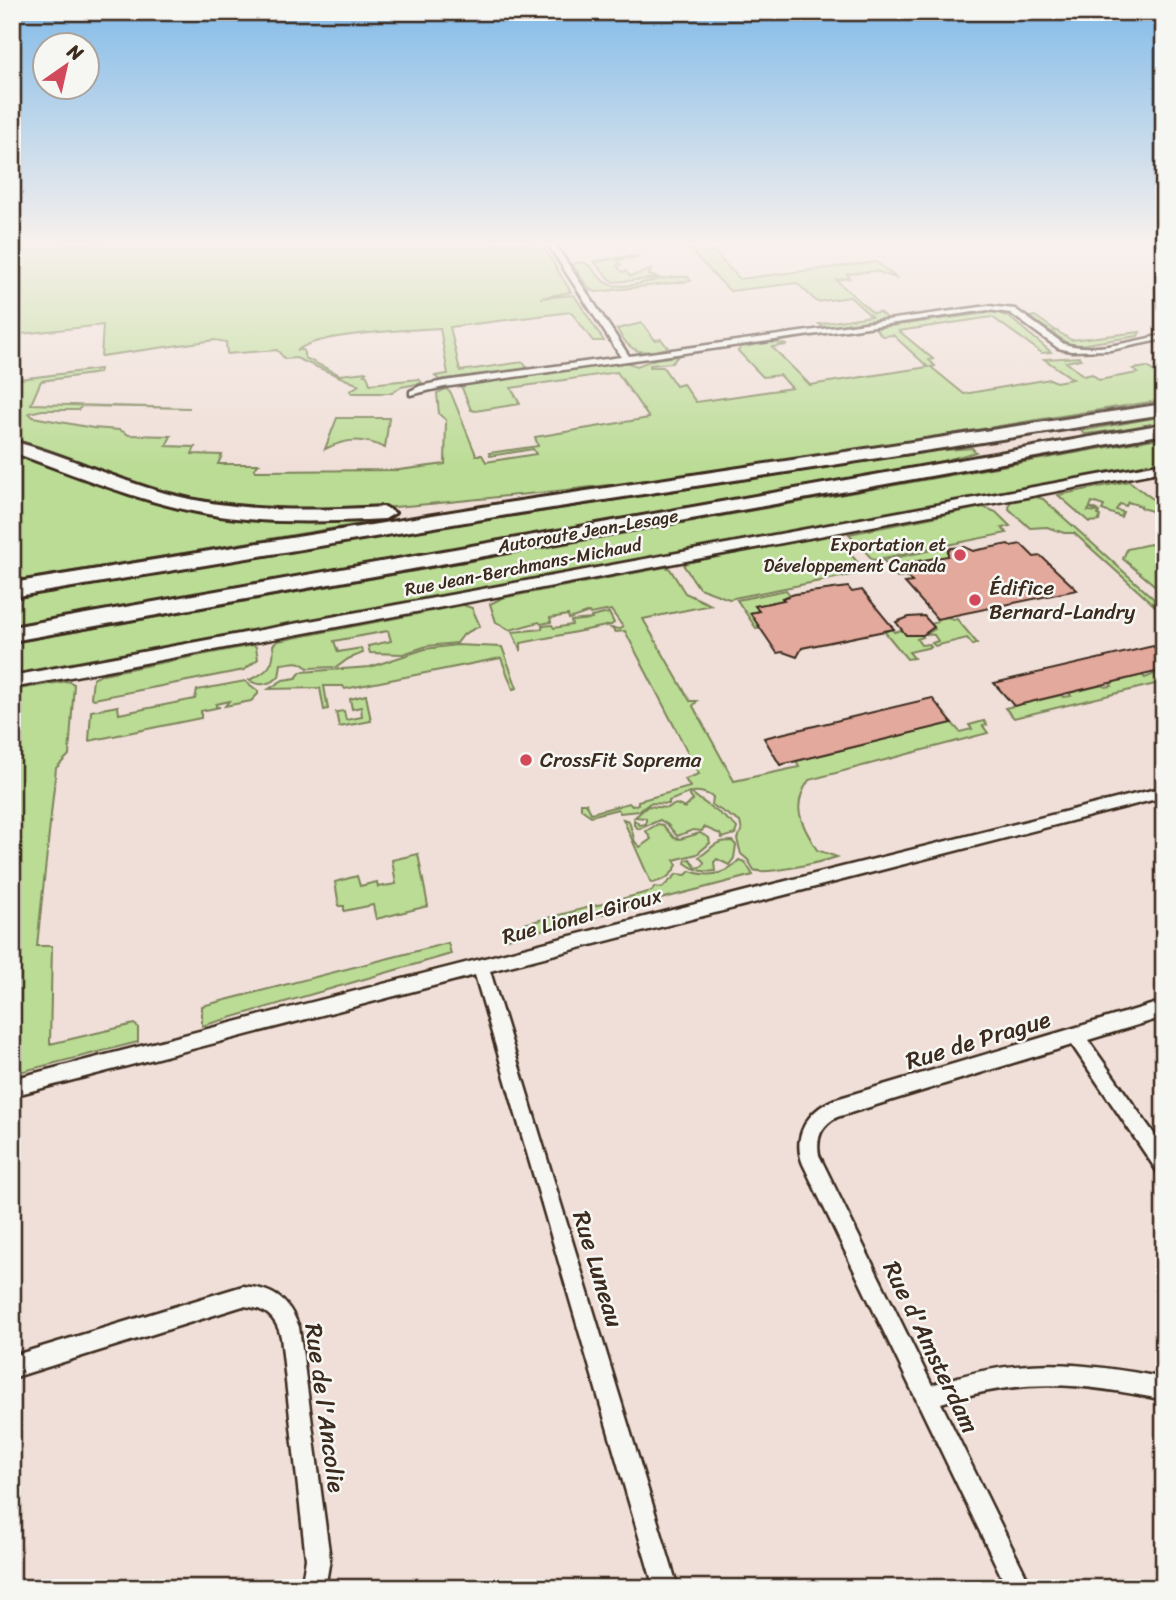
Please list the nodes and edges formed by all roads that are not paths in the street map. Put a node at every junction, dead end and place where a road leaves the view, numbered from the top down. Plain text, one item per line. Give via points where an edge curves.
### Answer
1 (599, 318) edge
2 (918, 318) edge
3 (1022, 318) edge
4 (1164, 337) edge
5 (626, 358) junction
6 (413, 393) dead end
7 (1164, 409) edge
8 (1164, 429) edge
9 (12, 446) edge
10 (1164, 467) edge
11 (513, 508) junction
12 (12, 590) edge
13 (12, 634) edge
14 (12, 682) edge
15 (1164, 792) edge
16 (480, 966) junction
17 (1164, 1009) edge
18 (1076, 1036) junction
19 (12, 1088) edge
20 (813, 1126) joint
21 (1164, 1164) edge
22 (12, 1367) edge
23 (1164, 1389) edge
24 (926, 1398) junction
25 (313, 1588) edge
26 (666, 1588) edge
27 (1020, 1588) edge

1 - 5 street
2 - 5 street
3 - 4 street via 1069,349
5 - 6 street via 430,386
7 - 11 highway, Autoroute Jean-Lesage
8 - 13 highway, Autoroute Jean-Lesage
9 - 11 highway via 161,497 231,513 319,516
10 - 14 street, Rue Jean-Berchmans-Michaud
11 - 12 highway, Autoroute Jean-Lesage
15 - 16 street, Rue Lionel-Giroux
16 - 19 street, Rue Lionel-Giroux
16 - 26 street, Rue Luneau
17 - 18 street, Rue de Prague
18 - 20 street, Rue de Prague via 832,1109
18 - 21 street
20 - 24 street, Rue d'Amsterdam via 810,1157
22 - 25 street, Rue de l'Ancolie via 243,1296 276,1305 284,1313 291,1337 318,1559
23 - 24 street via 1066,1374 976,1382
24 - 27 street, Rue d'Amsterdam

